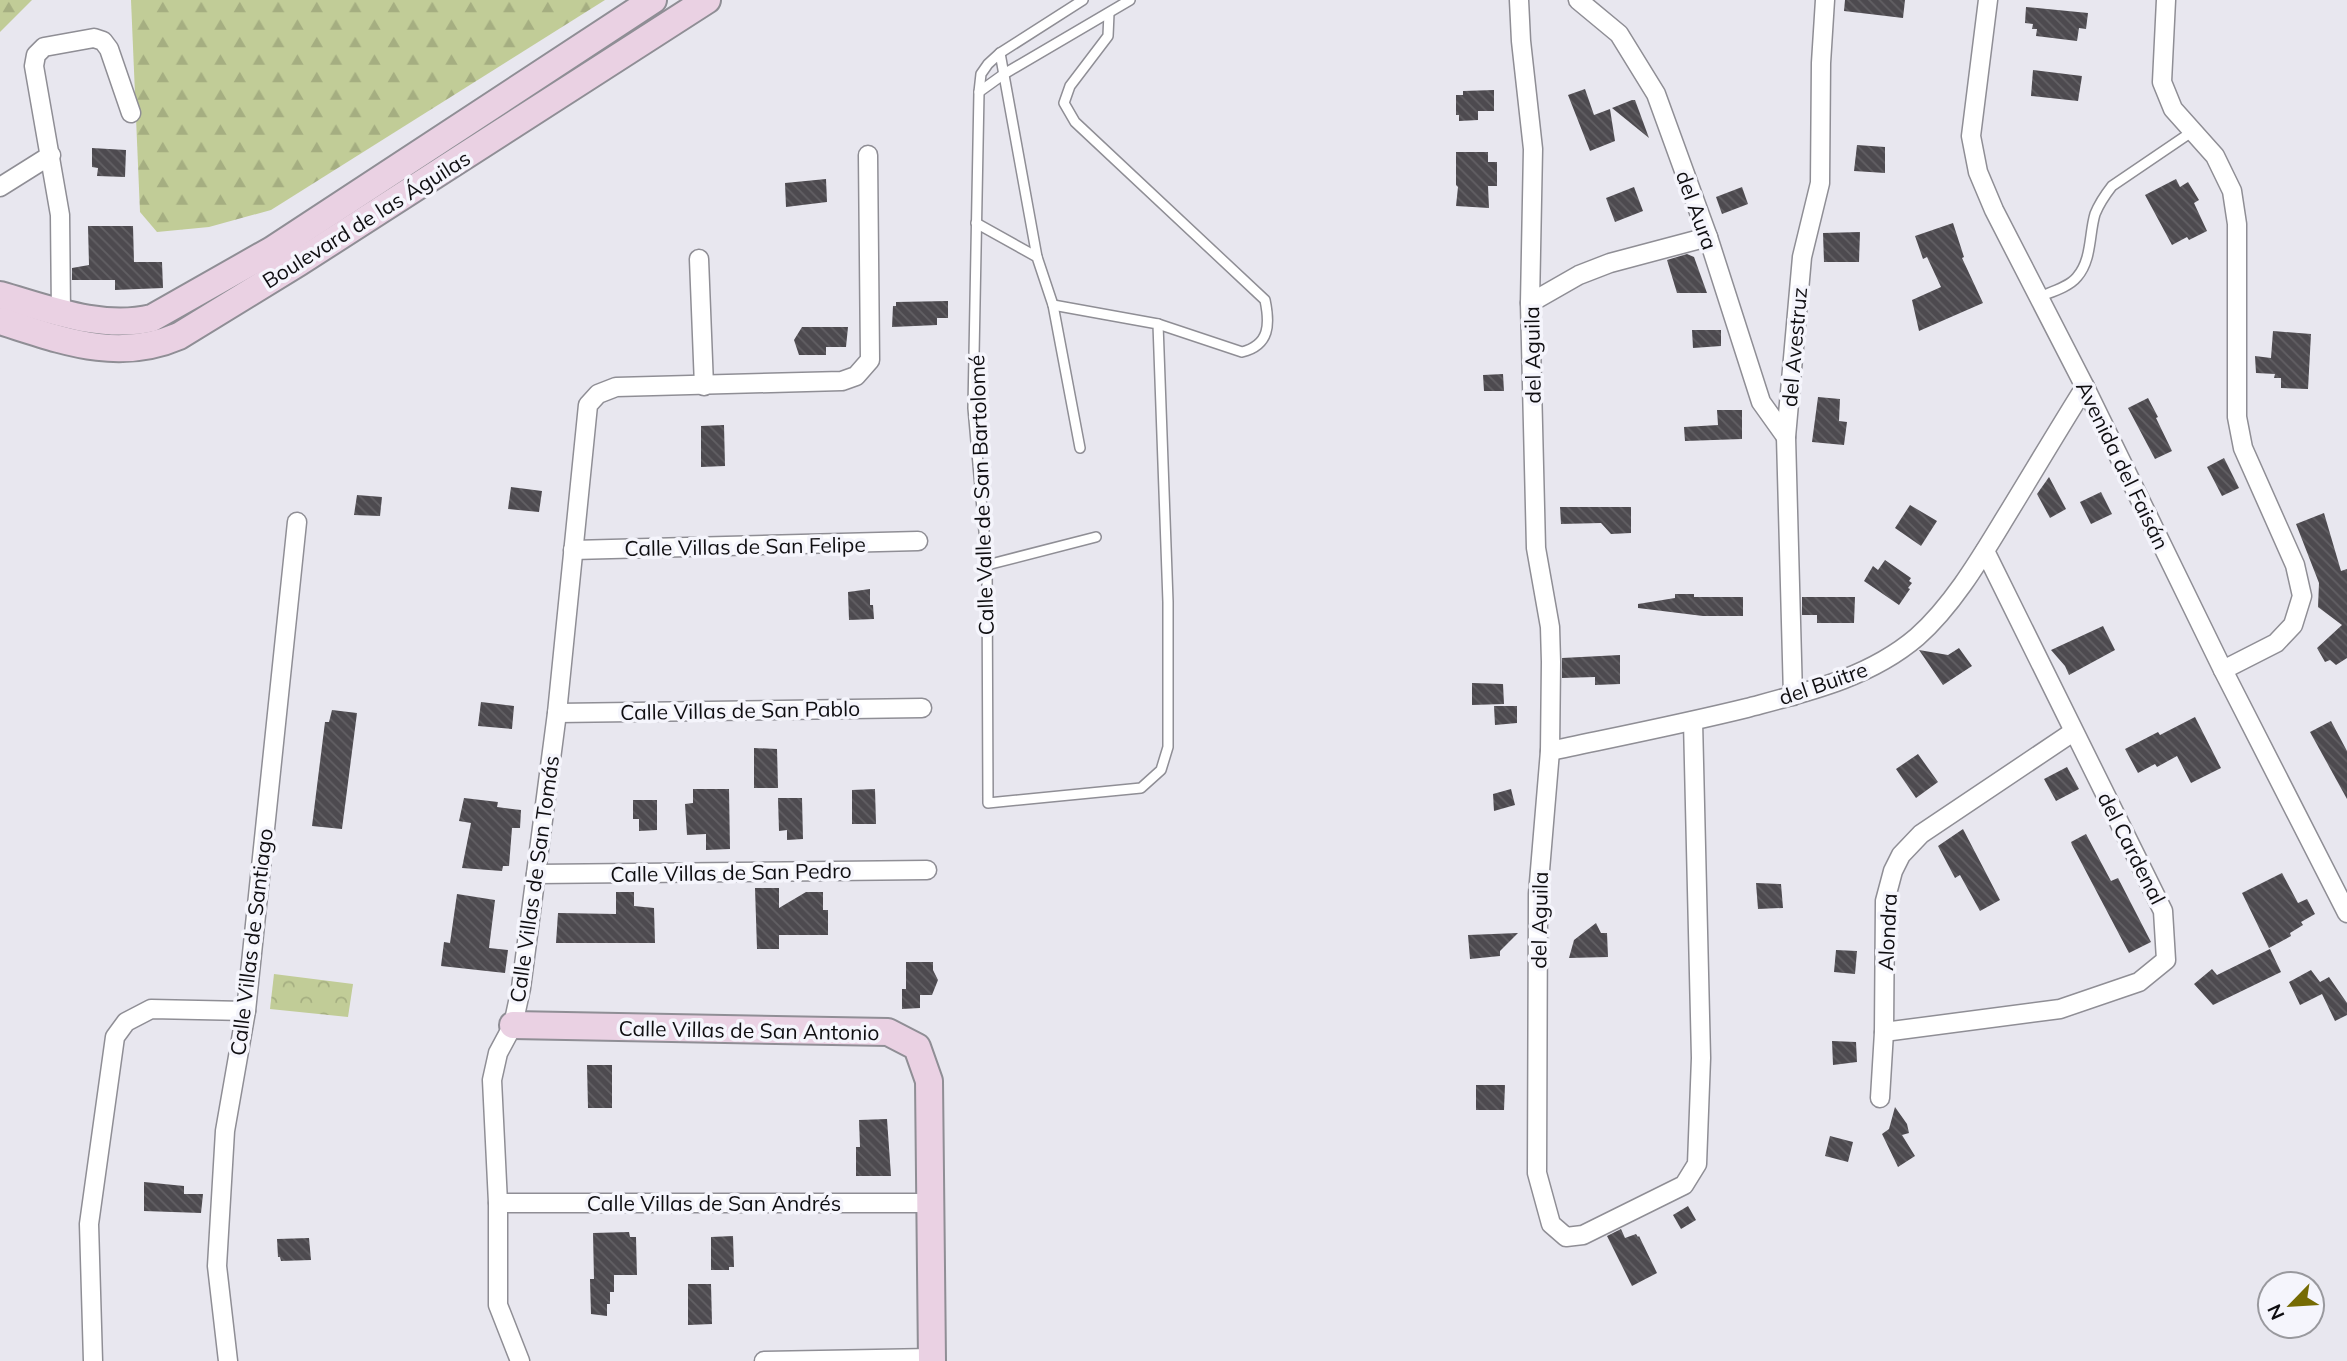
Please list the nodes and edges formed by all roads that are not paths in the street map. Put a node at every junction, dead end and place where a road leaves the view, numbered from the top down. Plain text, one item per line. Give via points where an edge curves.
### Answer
1 (653, 0) edge
2 (707, 0) edge
3 (1083, 0) edge
4 (1130, 0) edge
5 (1519, 0) edge
6 (1578, 0) edge
7 (1825, 0) edge
8 (1989, 0) edge
9 (2166, 0) edge
10 (1109, 13) junction
11 (1000, 53) junction
12 (1004, 74) junction
13 (979, 92) junction
14 (131, 113) dead end
15 (2193, 131) junction
16 (51, 155) junction
17 (868, 155) dead end
18 (0, 187) edge
19 (976, 223) junction
20 (1708, 237) junction
21 (1037, 257) junction
22 (699, 259) dead end
23 (0, 295) edge
24 (2039, 297) junction
25 (1530, 303) junction
26 (1053, 305) junction
27 (61, 313) junction
28 (0, 321) edge
29 (1158, 324) junction
30 (704, 386) junction
31 (2085, 387) junction
32 (1786, 437) junction
33 (1080, 447) dead end
34 (297, 522) dead end
35 (1096, 537) dead end
36 (918, 541) dead end
37 (573, 550) junction
38 (1985, 551) junction
39 (987, 565) junction
40 (2223, 670) junction
41 (1793, 696) junction
42 (922, 708) dead end
43 (557, 713) junction
44 (1693, 721) junction
45 (2073, 732) junction
46 (1550, 751) junction
47 (927, 870) dead end
48 (536, 874) junction
49 (2347, 913) edge
50 (246, 1011) junction
51 (513, 1025) junction
52 (1884, 1032) junction
53 (1880, 1098) dead end
54 (498, 1203) junction
55 (929, 1203) junction
56 (932, 1360) edge
57 (93, 1361) edge
58 (228, 1361) edge
59 (520, 1361) edge
60 (764, 1361) edge

1 - 27 main road, Boulevard de las Águilas via 272,250 168,311 133,323
2 - 28 main road, Boulevard de las Águilas via 179,336 136,349 97,347
3 - 11 lane
4 - 10 lane
5 - 25 street, del Aguila via 1533,149
6 - 20 street, del Aura via 1619,34 1656,94
7 - 32 street, del Avestruz via 1820,183 1802,257
8 - 24 street, Avenida del Faisán via 1971,136 1978,172 1994,210
9 - 15 street via 2162,82 2173,109
10 - 12 lane
10 - 29 lane via 1108,36 1070,86 1064,103 1075,122 1265,300 1269,319 1262,341 1242,352
11 - 12 lane
11 - 13 lane, Calle Valle de San Bartolomé via 981,74
12 - 13 lane
12 - 21 lane
13 - 19 lane, Calle Valle de San Bartolomé
14 - 16 street via 103,41 94,38 44,47 34,66
15 - 24 lane via 2112,186 2095,215 2078,277
15 - 40 street via 2215,156 2232,191 2237,224 2237,417 2243,447 2295,565 2302,596 2293,625 2276,643
16 - 18 street
16 - 27 street via 60,215
17 - 30 street via 870,360 856,376 842,381
19 - 21 lane
19 - 39 lane, Calle Valle de San Bartolomé via 973,408
20 - 25 street via 1610,263
20 - 32 street, del Aura via 1761,402
21 - 26 lane
22 - 30 street
23 - 27 main road, Boulevard de las Águilas
24 - 31 street, Avenida del Faisán
25 - 46 street, del Aguila via 1536,548 1550,627
26 - 29 lane
26 - 33 lane
29 - 39 lane, Calle Valle de San Bartolomé via 1168,747 1161,770 1141,788 988,803
30 - 37 street, Calle Villas de San Tomás via 616,387 598,394 588,405
31 - 38 street, del Buitre
31 - 40 street, Avenida del Faisán
32 - 41 street, del Avestruz
34 - 50 street, Calle Villas de Santiago
35 - 39 lane
36 - 37 street, Calle Villas de San Felipe
37 - 43 street, Calle Villas de San Tomás
38 - 41 street, del Buitre via 1948,604 1917,637 1885,660 1842,681
38 - 45 street, del Cardenal
40 - 49 street, Avenida del Faisán
41 - 44 street, del Buitre
42 - 43 street, Calle Villas de San Pablo
43 - 48 street, Calle Villas de San Tomás
44 - 46 street, del Buitre
44 - 46 street, del Aguila via 1701,1058 1697,1164 1684,1185 1583,1235 1566,1237 1551,1224 1537,1173 1538,894
45 - 52 street, Alondra via 1921,834 1901,855 1885,901
45 - 52 street, del Cardenal via 2163,911 2166,960 2139,982 2060,1009
47 - 48 street, Calle Villas de San Pedro
48 - 51 street, Calle Villas de San Tomás
50 - 57 street via 151,1009 126,1022 115,1037 89,1224
50 - 58 street, Calle Villas de Santiago via 225,1131 217,1266
51 - 54 street, Calle Villas de San Tomás via 498,1053 492,1080
51 - 55 main road, Calle Villas de San Antonio via 888,1032 917,1047 929,1081
52 - 53 street, Alondra
54 - 55 street, Calle Villas de San Andrés
54 - 59 street, Calle Villas de San Tomás via 498,1305
55 - 56 main road, Calle Villas de San Antonio
56 - 60 street

